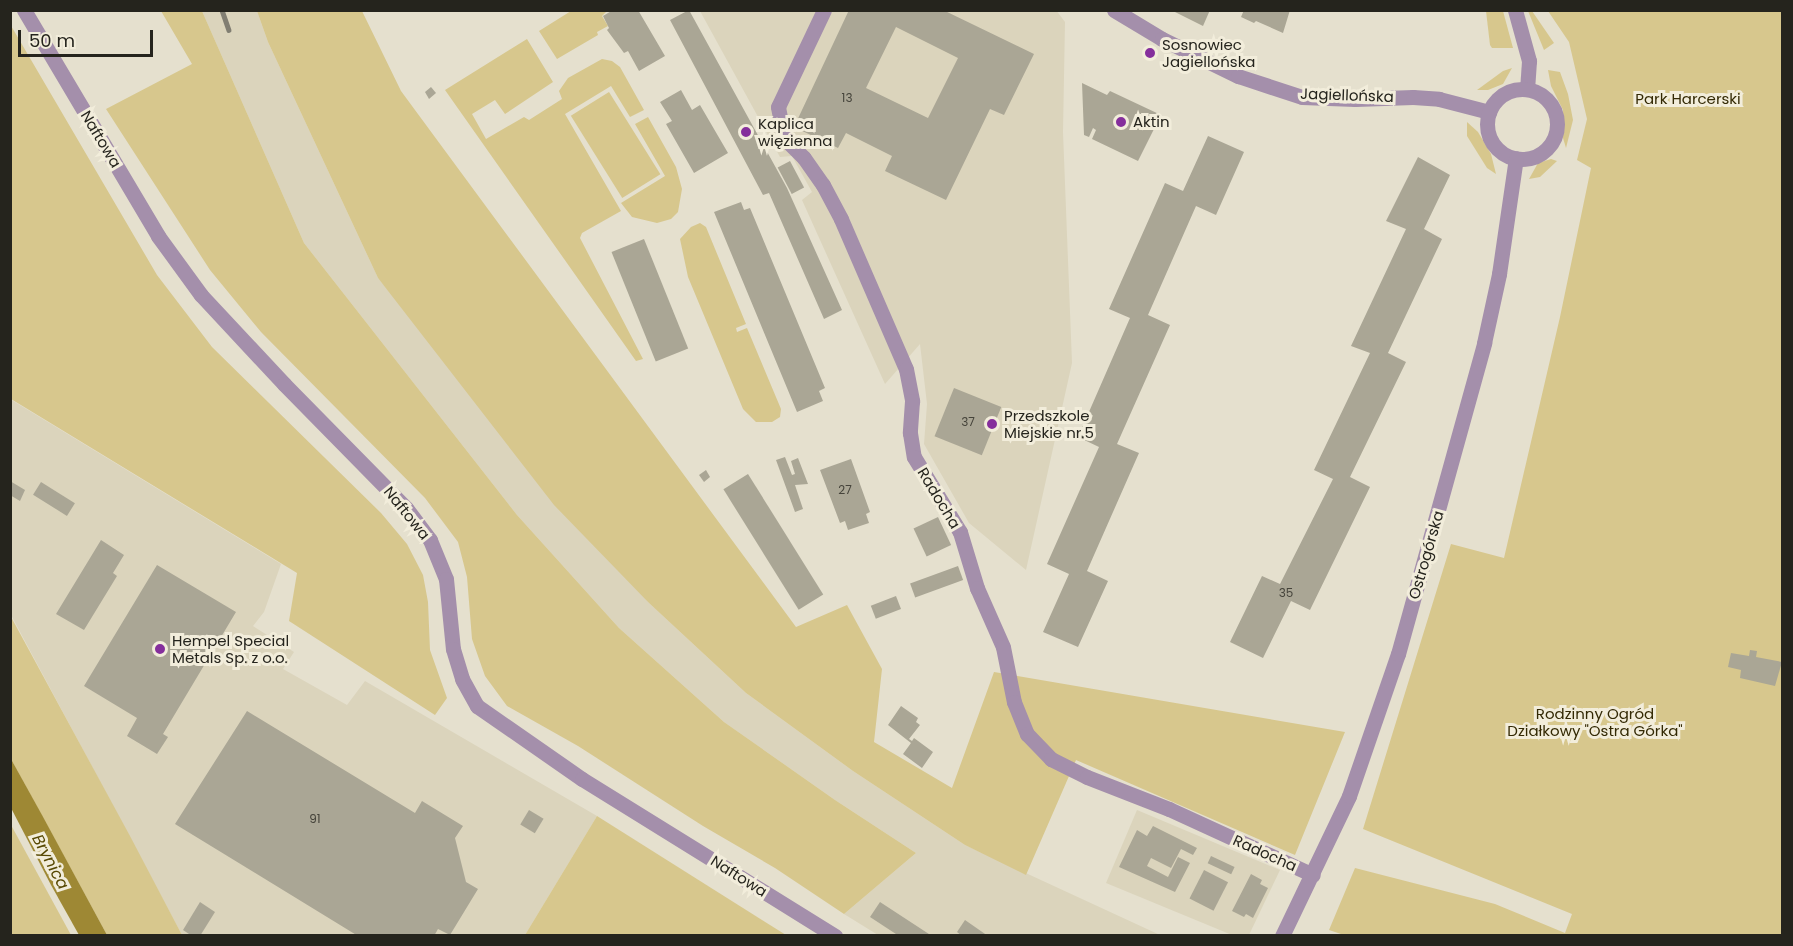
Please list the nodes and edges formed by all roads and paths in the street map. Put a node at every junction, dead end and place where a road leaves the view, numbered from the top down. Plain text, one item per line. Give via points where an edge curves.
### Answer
1 (24, 10) edge
2 (824, 10) edge
3 (1114, 10) edge
4 (1515, 10) edge
5 (1527, 89) junction
6 (1489, 112) junction
7 (1516, 158) junction
8 (1313, 875) junction
9 (835, 936) edge
10 (1282, 936) edge

1 - 9 street, Naftowa via 158,236 201,295 406,508 430,540 446,579 453,649 462,679 477,706 582,779
2 - 8 street, Radocha via 778,108 784,138 810,167 837,210 906,369 912,401 910,433 914,457 960,532 977,588 1003,647 1014,702 1027,734 1051,759 1087,777
3 - 6 street, Jagiellońska via 1162,39 1238,76 1302,97 1422,97
4 - 5 street via 1529,61
5 - 6 street via 1503,94
5 - 7 street via 1545,98 1556,116 1557,126 1543,152
6 - 7 street via 1486,124 1495,146
7 - 8 street, Ostrogórska via 1492,308 1424,562 1368,745
8 - 10 street, Ostrogórska

